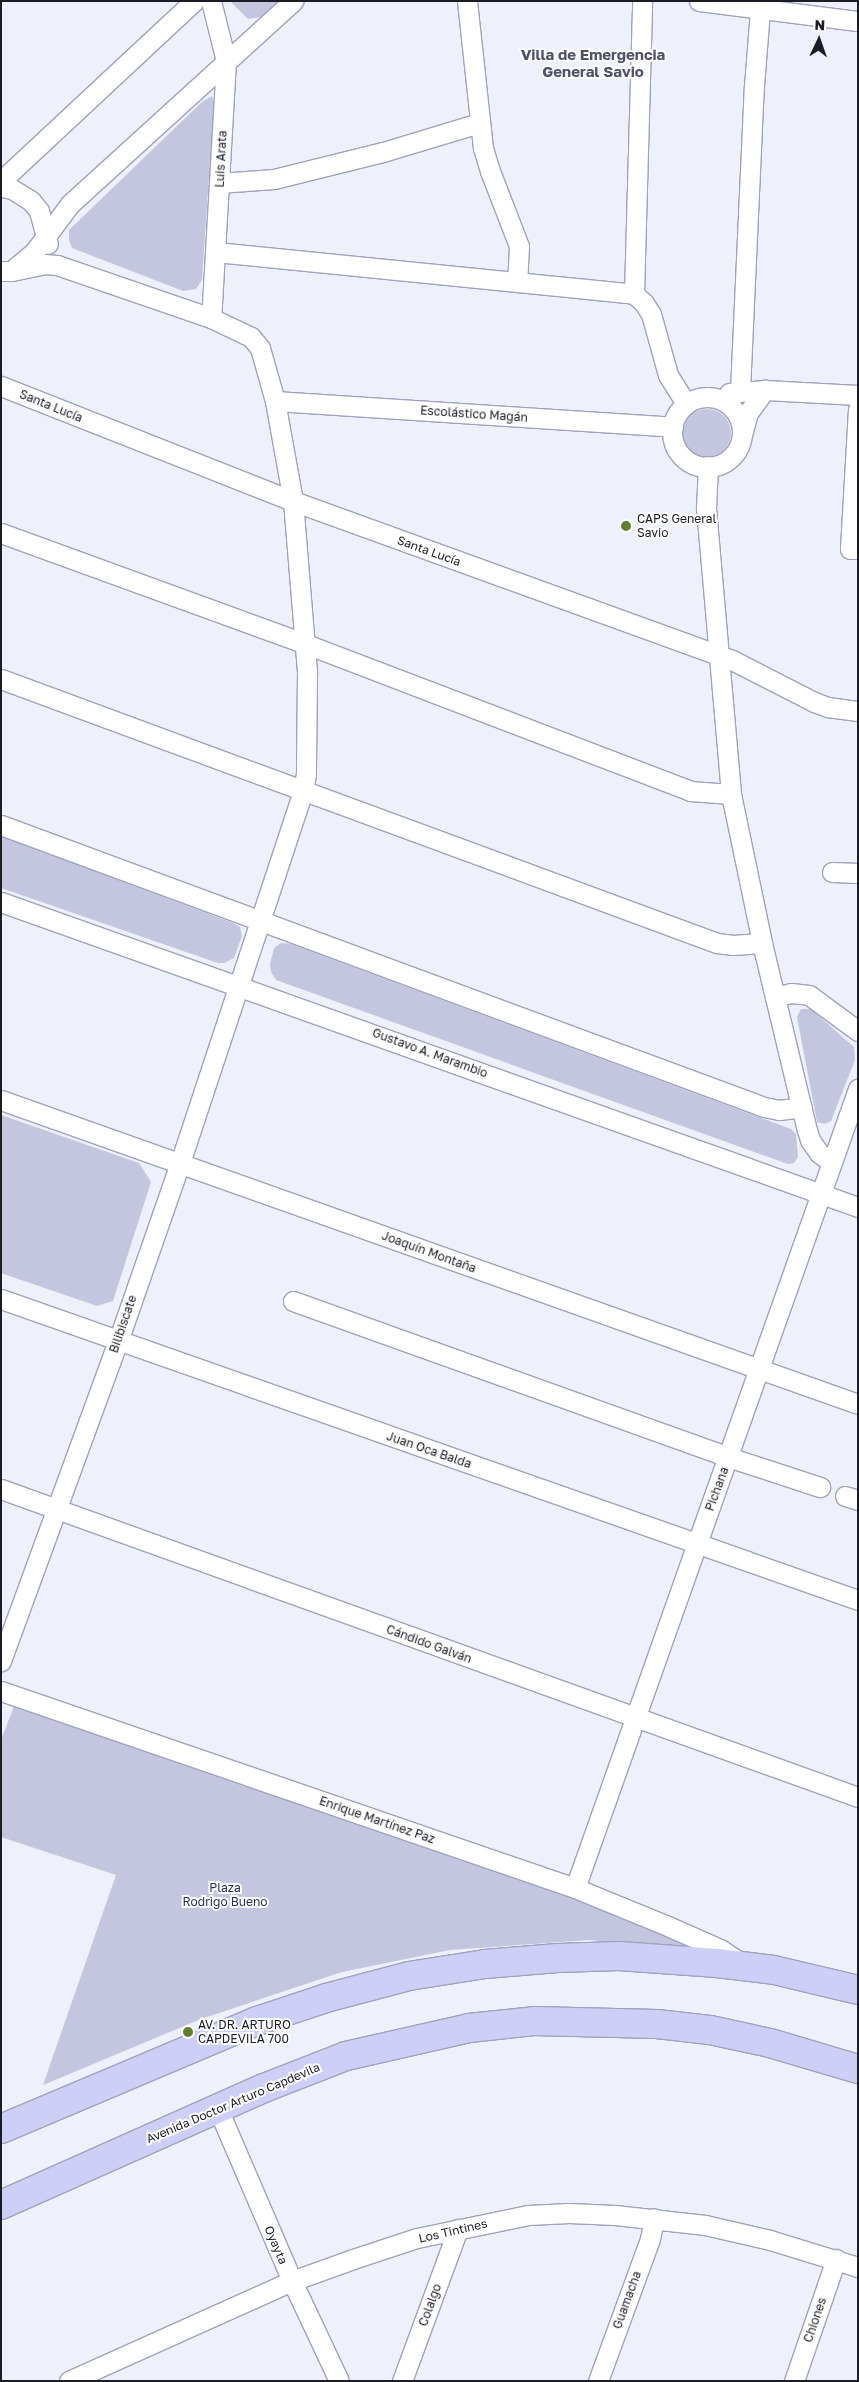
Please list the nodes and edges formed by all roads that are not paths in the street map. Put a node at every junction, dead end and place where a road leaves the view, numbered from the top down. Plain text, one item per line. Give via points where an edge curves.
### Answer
1 (194, 1) edge
2 (211, 1) edge
3 (293, 1) edge
4 (467, 1) edge
5 (642, 1) edge
6 (699, 1) edge
7 (768, 7) edge
8 (858, 21) edge
9 (226, 61) junction
10 (480, 123) junction
11 (1, 181) edge
12 (220, 183) junction
13 (1, 187) edge
14 (46, 238) junction
15 (216, 252) junction
16 (57, 265) junction
17 (5, 273) edge
18 (518, 282) junction
19 (634, 294) junction
20 (211, 318) junction
21 (1, 386) edge
22 (765, 390) junction
23 (740, 391) junction
24 (858, 395) edge
25 (720, 400) junction
26 (275, 401) junction
27 (686, 404) junction
28 (858, 408) edge
29 (673, 427) junction
30 (742, 435) junction
31 (708, 466) junction
32 (293, 501) junction
33 (1, 533) edge
34 (854, 549) edge
35 (306, 644) junction
36 (718, 656) junction
37 (1, 679) edge
38 (858, 710) edge
39 (304, 791) junction
40 (732, 794) junction
41 (1, 825) edge
42 (832, 872) dead end
43 (858, 873) edge
44 (1, 902) edge
45 (261, 920) junction
46 (762, 943) junction
47 (238, 985) junction
48 (775, 997) junction
49 (858, 1032) edge
50 (858, 1089) edge
51 (1, 1100) edge
52 (802, 1107) junction
53 (831, 1162) junction
54 (180, 1163) junction
55 (820, 1193) junction
56 (858, 1207) edge
57 (1, 1299) edge
58 (293, 1301) dead end
59 (118, 1341) junction
60 (759, 1369) junction
61 (858, 1404) edge
62 (728, 1457) junction
63 (820, 1487) dead end
64 (1, 1489) edge
65 (57, 1508) junction
66 (697, 1543) junction
67 (858, 1600) edge
68 (1, 1661) edge
69 (1, 1691) edge
70 (636, 1719) junction
71 (858, 1797) edge
72 (575, 1888) junction
73 (745, 1967) junction
74 (858, 1990) edge
75 (858, 2069) edge
76 (218, 2109) junction
77 (1, 2129) edge
78 (1, 2204) edge
79 (654, 2218) junction
80 (458, 2228) junction
81 (836, 2259) junction
82 (858, 2267) edge
83 (292, 2282) junction
84 (69, 2381) edge
85 (338, 2381) edge
86 (402, 2381) edge
87 (598, 2381) edge
88 (794, 2381) edge

1 - 11 street
2 - 9 street, Luis Arata
3 - 9 street
4 - 10 street
5 - 19 street
6 - 7 street
7 - 8 street
7 - 23 street via 754,86
9 - 12 street, Luis Arata
9 - 14 street via 70,204
10 - 12 street via 383,152 274,179
10 - 18 street via 490,171 518,246
12 - 15 street, Luis Arata
13 - 14 street via 12,189 32,201 39,211
14 - 16 street via 51,257
14 - 17 street via 25,262
15 - 18 street
15 - 20 street, Luis Arata
16 - 17 street via 44,264
16 - 20 street, Bilibiscate
18 - 19 street
19 - 27 street via 651,314 668,375
20 - 26 street, Bilibiscate via 251,337 260,348
21 - 32 street, Santa Lucía
22 - 23 street
22 - 24 street
22 - 30 street via 748,413
23 - 25 street
25 - 27 street via 708,397
25 - 30 street via 736,414
26 - 29 street, Escolástico Magán
26 - 32 street, Bilibiscate
27 - 29 street via 678,412
28 - 34 street
29 - 31 street via 675,447 682,456 691,463
30 - 31 street via 733,455 724,462
31 - 36 street via 706,508
32 - 35 street, Bilibiscate
32 - 36 street, Santa Lucía
33 - 35 street
35 - 39 street, Bilibiscate
35 - 40 street via 690,791
36 - 38 street, Santa Lucía via 741,664 814,702
36 - 40 street
37 - 39 street
39 - 45 street, Bilibiscate
39 - 46 street via 716,943
40 - 46 street
41 - 45 street
42 - 43 street
44 - 47 street, Gustavo A. Marambio
45 - 47 street, Bilibiscate
45 - 52 street via 764,1107 779,1110
46 - 48 street
47 - 54 street, Bilibiscate
47 - 55 street, Gustavo A. Marambio
48 - 49 street via 791,993 809,995
48 - 52 street
50 - 53 street, Pichana
51 - 54 street, Joaquín Montaña
52 - 53 street via 810,1140
53 - 55 street, Pichana
54 - 59 street, Bilibiscate
54 - 60 street, Joaquín Montaña
55 - 56 street, Gustavo A. Marambio
55 - 60 street, Pichana
57 - 59 street, Juan Oca Balda
58 - 62 street
59 - 65 street, Bilibiscate
59 - 66 street, Juan Oca Balda
60 - 61 street, Joaquín Montaña
60 - 62 street, Pichana
62 - 63 street
62 - 66 street, Pichana
64 - 65 street, Cándido Galván
65 - 68 street, Bilibiscate
65 - 70 street, Cándido Galván
66 - 67 street, Juan Oca Balda
66 - 70 street, Pichana
69 - 72 street, Enrique Martínez Paz
70 - 71 street, Cándido Galván
70 - 72 street, Pichana
72 - 73 street, Enrique Martínez Paz via 711,1945 736,1958
73 - 74 main road via 814,1978
73 - 77 main road via 619,1956 485,1964 409,1976 257,2021
75 - 76 main road, Avenida Doctor Arturo Capdevila via 810,2053 710,2030 648,2023 534,2021 469,2028 346,2056
76 - 78 main road, Avenida Doctor Arturo Capdevila
76 - 83 street, Oyayta
79 - 80 street, Los Tintines via 544,2214
79 - 81 street, Los Tintines via 705,2225
79 - 87 street, Guamacha via 650,2239
80 - 83 street, Los Tintines via 417,2238
80 - 86 street, Colalgo
81 - 82 street, Los Tintines
81 - 88 street, Chiones
83 - 84 street, Los Tintines
83 - 85 street, Oyayta

